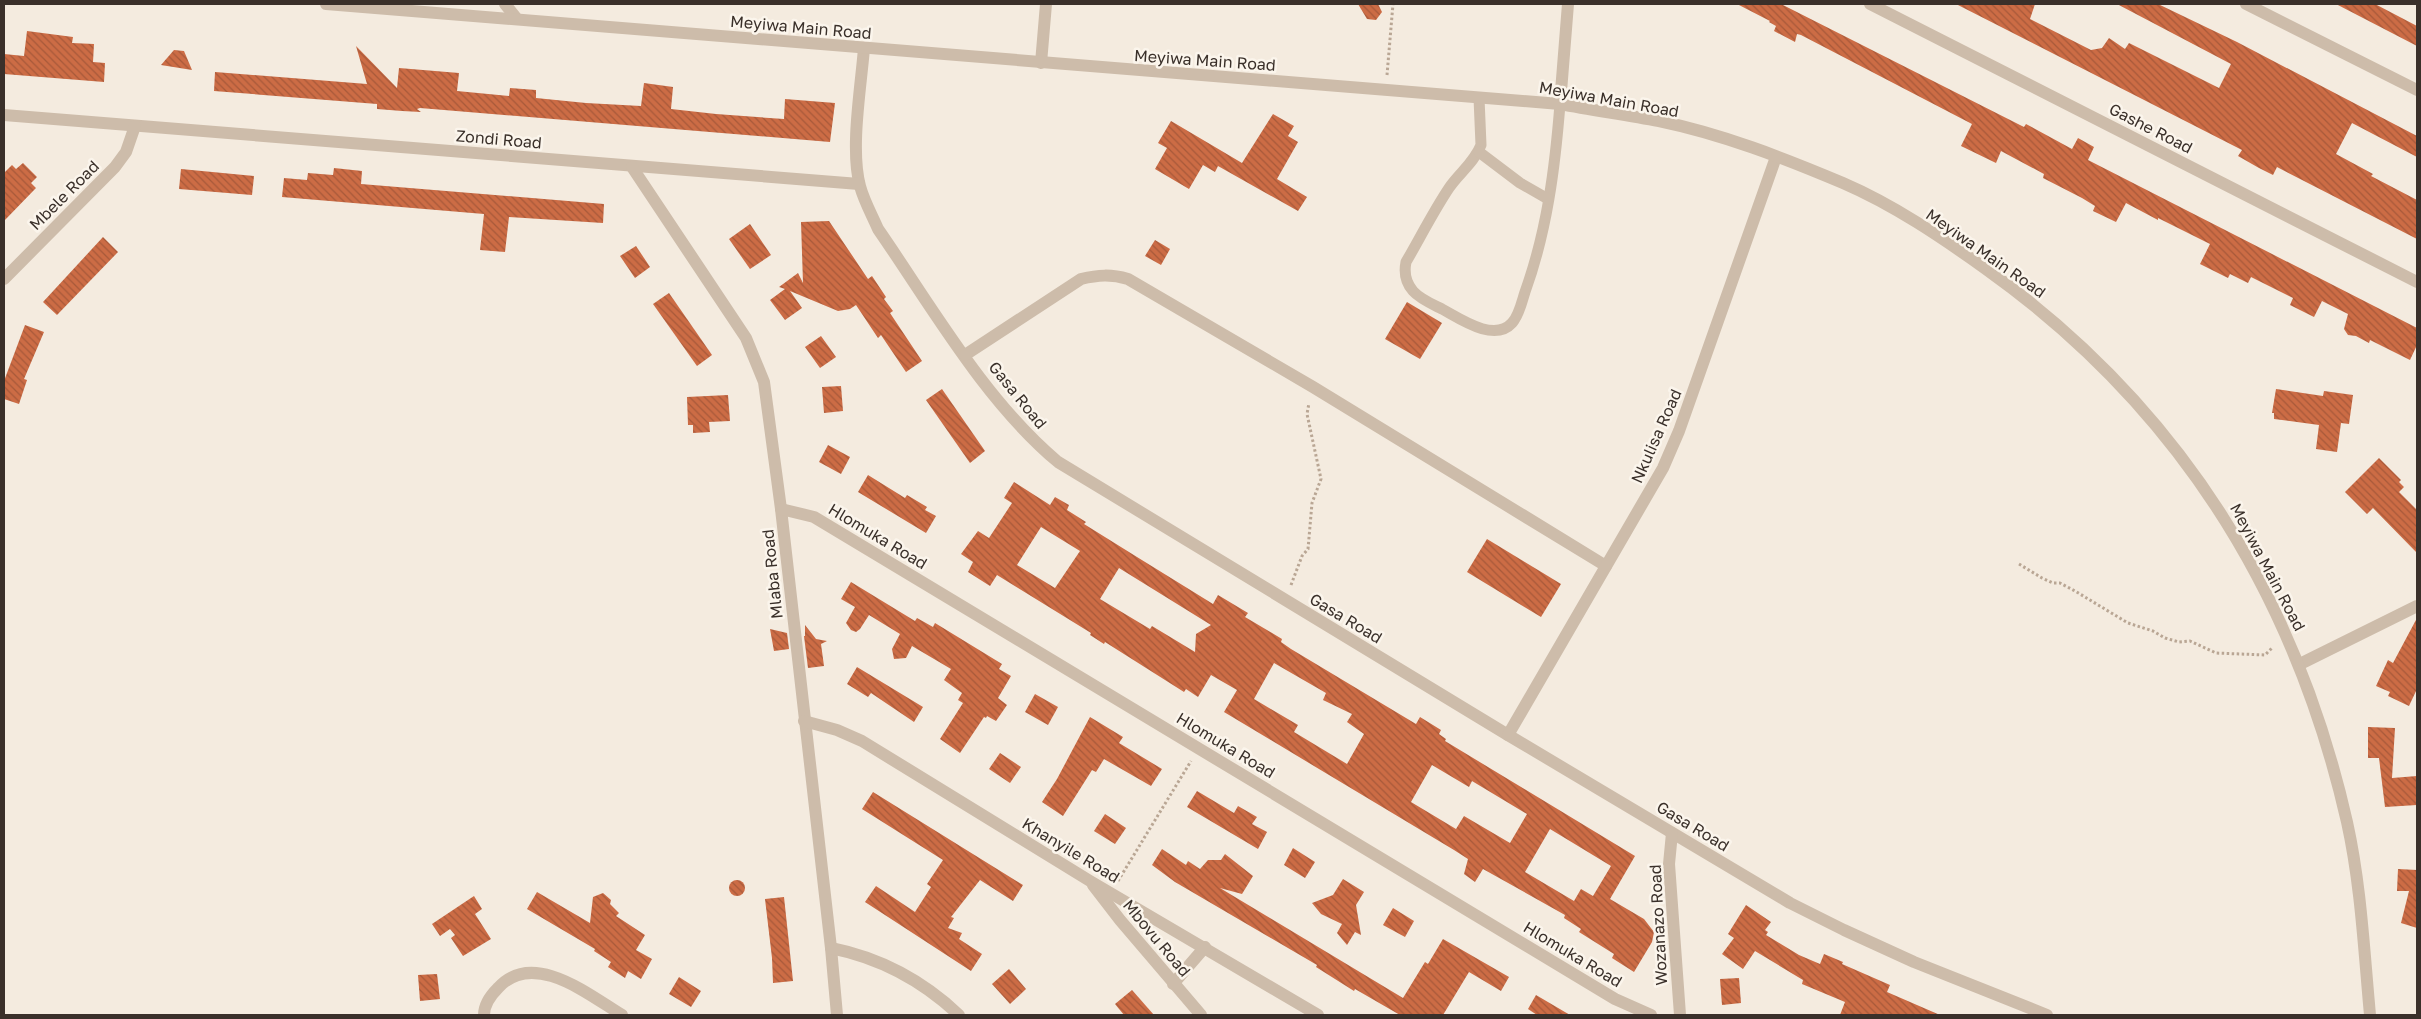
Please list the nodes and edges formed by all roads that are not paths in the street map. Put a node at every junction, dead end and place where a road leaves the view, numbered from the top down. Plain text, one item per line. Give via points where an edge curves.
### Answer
1 (326, 4) edge
2 (505, 4) edge
3 (1046, 4) edge
4 (1568, 4) edge
5 (1870, 4) edge
6 (2246, 4) edge
7 (517, 19) junction
8 (864, 48) junction
9 (1041, 63) junction
10 (2417, 90) edge
11 (1479, 98) junction
12 (1560, 104) junction
13 (4, 115) edge
14 (135, 126) junction
15 (1479, 152) junction
16 (1776, 157) junction
17 (632, 167) junction
18 (860, 184) junction
19 (1548, 199) junction
20 (4, 279) edge
21 (2417, 282) edge
22 (965, 355) junction
23 (781, 509) junction
24 (1606, 566) junction
25 (2417, 606) edge
26 (2300, 664) junction
27 (804, 721) junction
28 (1508, 734) junction
29 (1672, 832) junction
30 (1090, 881) junction
31 (1205, 947) junction
32 (831, 948) junction
33 (1173, 984) junction
34 (484, 1015) edge
35 (622, 1015) edge
36 (837, 1015) edge
37 (959, 1015) edge
38 (1201, 1015) edge
39 (1318, 1015) edge
40 (1651, 1015) edge
41 (1680, 1015) edge
42 (2047, 1015) edge
43 (2370, 1015) edge

1 - 7 street, Meyiwa Main Road
2 - 7 street
3 - 9 street
4 - 12 street
5 - 21 street, Gashe Road
6 - 10 street
7 - 8 street, Meyiwa Main Road
8 - 9 street, Meyiwa Main Road
8 - 18 street, Gasa Road via 857,143
9 - 11 street, Meyiwa Main Road
11 - 12 street, Meyiwa Main Road
11 - 15 lane via 1482,138
12 - 16 street, Meyiwa Main Road via 1660,122 1719,137
12 - 19 lane
13 - 14 street, Zondi Road
14 - 17 street, Zondi Road
14 - 20 street, Mbele Road via 126,152 114,167
15 - 19 lane via 1520,183
15 - 19 lane via 1449,187 1406,262 1404,270 1409,285 1419,296 1471,325 1500,330 1507,327 1518,311 1539,252
16 - 24 street, Nkulisa Road via 1679,431 1663,468
16 - 26 street, Meyiwa Main Road via 1846,185 1937,234 2017,291 2070,335 2168,438 2206,488 2238,540
17 - 18 street, Zondi Road
17 - 23 street, Mlaba Road via 746,338 755,357 764,382
18 - 22 street, Gasa Road via 878,228
22 - 24 street via 1081,279 1098,275 1128,279 1313,387
22 - 28 street, Gasa Road via 1003,408 1032,440 1058,462
23 - 27 street, Mlaba Road
23 - 40 street, Hlomuka Road via 814,517 1615,999
24 - 28 street, Nkulisa Road
25 - 26 street
26 - 43 street, Meyiwa Main Road via 2324,735 2348,825 2360,904
27 - 30 street, Khanyile Road via 837,730 862,742
27 - 32 street, Mlaba Road
28 - 29 street, Gasa Road
29 - 41 street, Wozanazo Road via 1669,864
29 - 42 street, Gasa Road via 1790,903 1844,930
30 - 31 street, Khanyile Road
30 - 33 street, Mbovu Road
31 - 33 street
31 - 39 street, Khanyile Road
32 - 36 street, Mlaba Road
32 - 37 street via 862,954 911,978 932,991
33 - 38 street, Mbovu Road
34 - 35 street via 491,996 504,981 521,974 540,972 564,981

